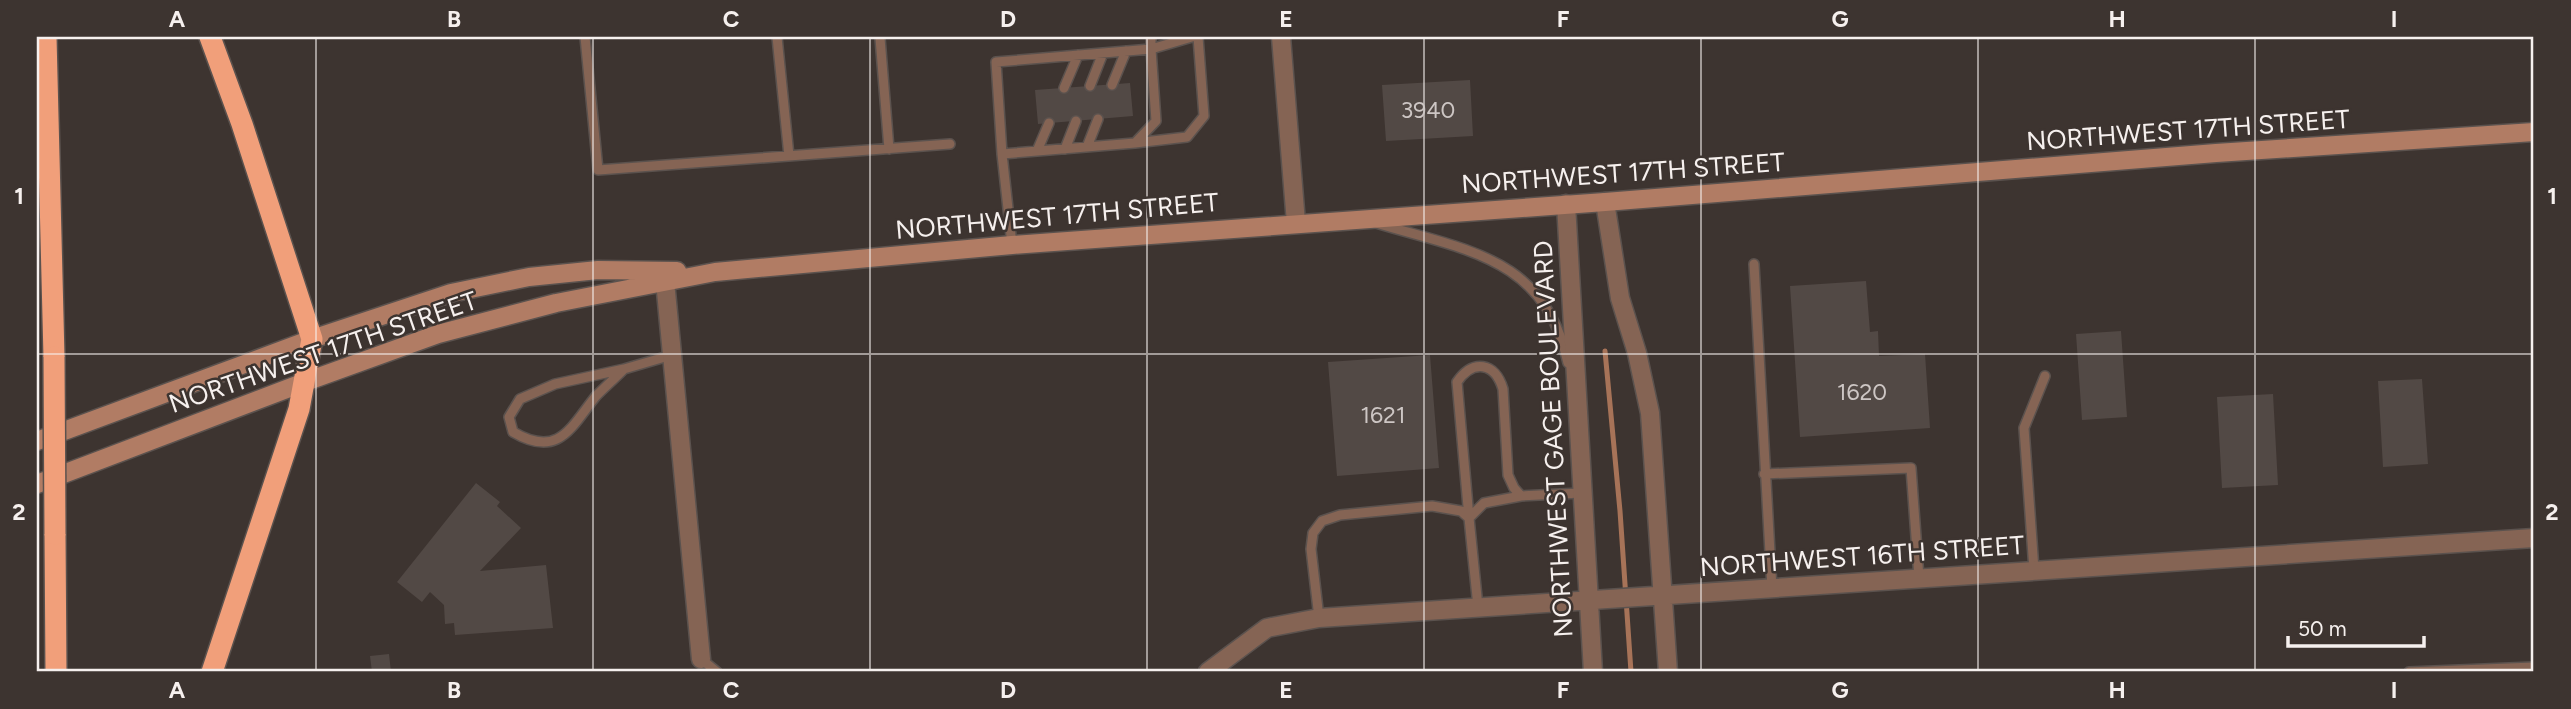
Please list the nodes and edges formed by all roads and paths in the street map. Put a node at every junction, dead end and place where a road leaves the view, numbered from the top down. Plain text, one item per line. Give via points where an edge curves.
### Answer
1 (46, 37) edge
2 (210, 37) edge
3 (585, 37) edge
4 (777, 37) edge
5 (880, 37) edge
6 (1151, 37) edge
7 (1192, 37) edge
8 (1198, 37) edge
9 (1281, 37) edge
10 (1151, 48) junction
11 (1126, 51) junction
12 (1103, 53) junction
13 (1078, 55) junction
14 (1112, 85) dead end
15 (1090, 86) dead end
16 (1064, 88) dead end
17 (1098, 118) dead end
18 (1076, 121) dead end
19 (1049, 122) dead end
20 (2534, 132) edge
21 (1135, 143) junction
22 (950, 144) dead end
23 (1087, 147) junction
24 (889, 149) junction
25 (1065, 149) junction
26 (1037, 151) junction
27 (1002, 154) junction
28 (789, 156) junction
29 (1605, 202) junction
30 (1566, 204) junction
31 (1364, 220) junction
32 (1296, 223) junction
33 (1012, 245) junction
34 (1755, 264) dead end
35 (715, 272) junction
36 (665, 281) junction
37 (312, 339) junction
38 (674, 355) junction
39 (624, 369) junction
40 (2045, 376) dead end
41 (305, 382) junction
42 (1577, 406) junction
43 (37, 441) edge
44 (1764, 474) junction
45 (37, 484) edge
46 (1581, 493) junction
47 (1521, 496) junction
48 (1469, 518) junction
49 (2534, 538) edge
50 (2034, 570) junction
51 (1919, 578) junction
52 (1772, 589) junction
53 (1662, 596) junction
54 (1587, 599) junction
55 (1478, 607) junction
56 (1319, 618) junction
57 (701, 659) joint
58 (2534, 667) edge
59 (56, 672) edge
60 (212, 672) edge
61 (718, 672) edge
62 (1208, 672) edge
63 (1593, 672) edge
64 (1668, 672) edge
65 (2409, 672) edge

1 - 59 highway, bridge
2 - 37 highway
3 - 28 lane via 598,170
4 - 28 lane
5 - 24 lane
6 - 10 lane
7 - 10 lane
8 - 21 lane via 1204,116 1187,137
9 - 32 street
10 - 11 lane
10 - 21 lane via 1156,121
11 - 12 lane
11 - 14 lane
12 - 13 lane
12 - 15 lane
13 - 16 lane
13 - 27 lane via 996,61
17 - 23 lane
18 - 25 lane
19 - 26 lane
20 - 29 main road, NORTHWEST 17TH STREET
21 - 23 lane
22 - 24 lane
23 - 25 lane
24 - 28 lane
25 - 26 lane
26 - 27 lane
27 - 33 lane
29 - 30 main road, NORTHWEST 17TH STREET
29 - 53 street via 1620,298 1650,413
30 - 31 main road, NORTHWEST 17TH STREET
30 - 42 street, NORTHWEST GAGE BOULEVARD
31 - 32 main road, NORTHWEST 17TH STREET
31 - 42 lane via 1468,249 1502,264 1526,282 1545,306 1566,352
32 - 33 main road, NORTHWEST 17TH STREET
33 - 35 main road, NORTHWEST 17TH STREET
34 - 44 lane
35 - 36 main road, NORTHWEST 17TH STREET
35 - 37 main road, NORTHWEST 17TH STREET via 597,270 529,277 451,293
36 - 38 street
36 - 41 main road, NORTHWEST 17TH STREET via 438,334
37 - 41 highway
37 - 43 main road, NORTHWEST 17TH STREET
38 - 39 lane
38 - 57 street
39 - 39 lane via 555,384 520,399 509,416 513,432 530,442 565,436
40 - 50 lane via 2024,428
41 - 45 main road, NORTHWEST 17TH STREET
41 - 60 highway
42 - 46 street, NORTHWEST GAGE BOULEVARD
44 - 51 lane via 1911,468
44 - 52 lane
46 - 47 lane
46 - 54 street, NORTHWEST GAGE BOULEVARD
47 - 48 lane via 1484,503
47 - 48 lane via 1508,475 1499,376 1477,366 1465,371 1458,382
48 - 55 lane
48 - 56 lane via 1461,511 1432,506 1340,515 1322,522 1311,549
49 - 50 street, NORTHWEST 16TH STREET
50 - 51 street, NORTHWEST 16TH STREET
51 - 52 street, NORTHWEST 16TH STREET
52 - 53 street, NORTHWEST 16TH STREET
53 - 54 street, NORTHWEST 16TH STREET
53 - 64 street
54 - 55 street, NORTHWEST 16TH STREET
54 - 63 street, NORTHWEST GAGE BOULEVARD
55 - 56 street, NORTHWEST 16TH STREET
56 - 62 street, NORTHWEST 16TH STREET via 1267,628
57 - 61 lane
58 - 65 lane

